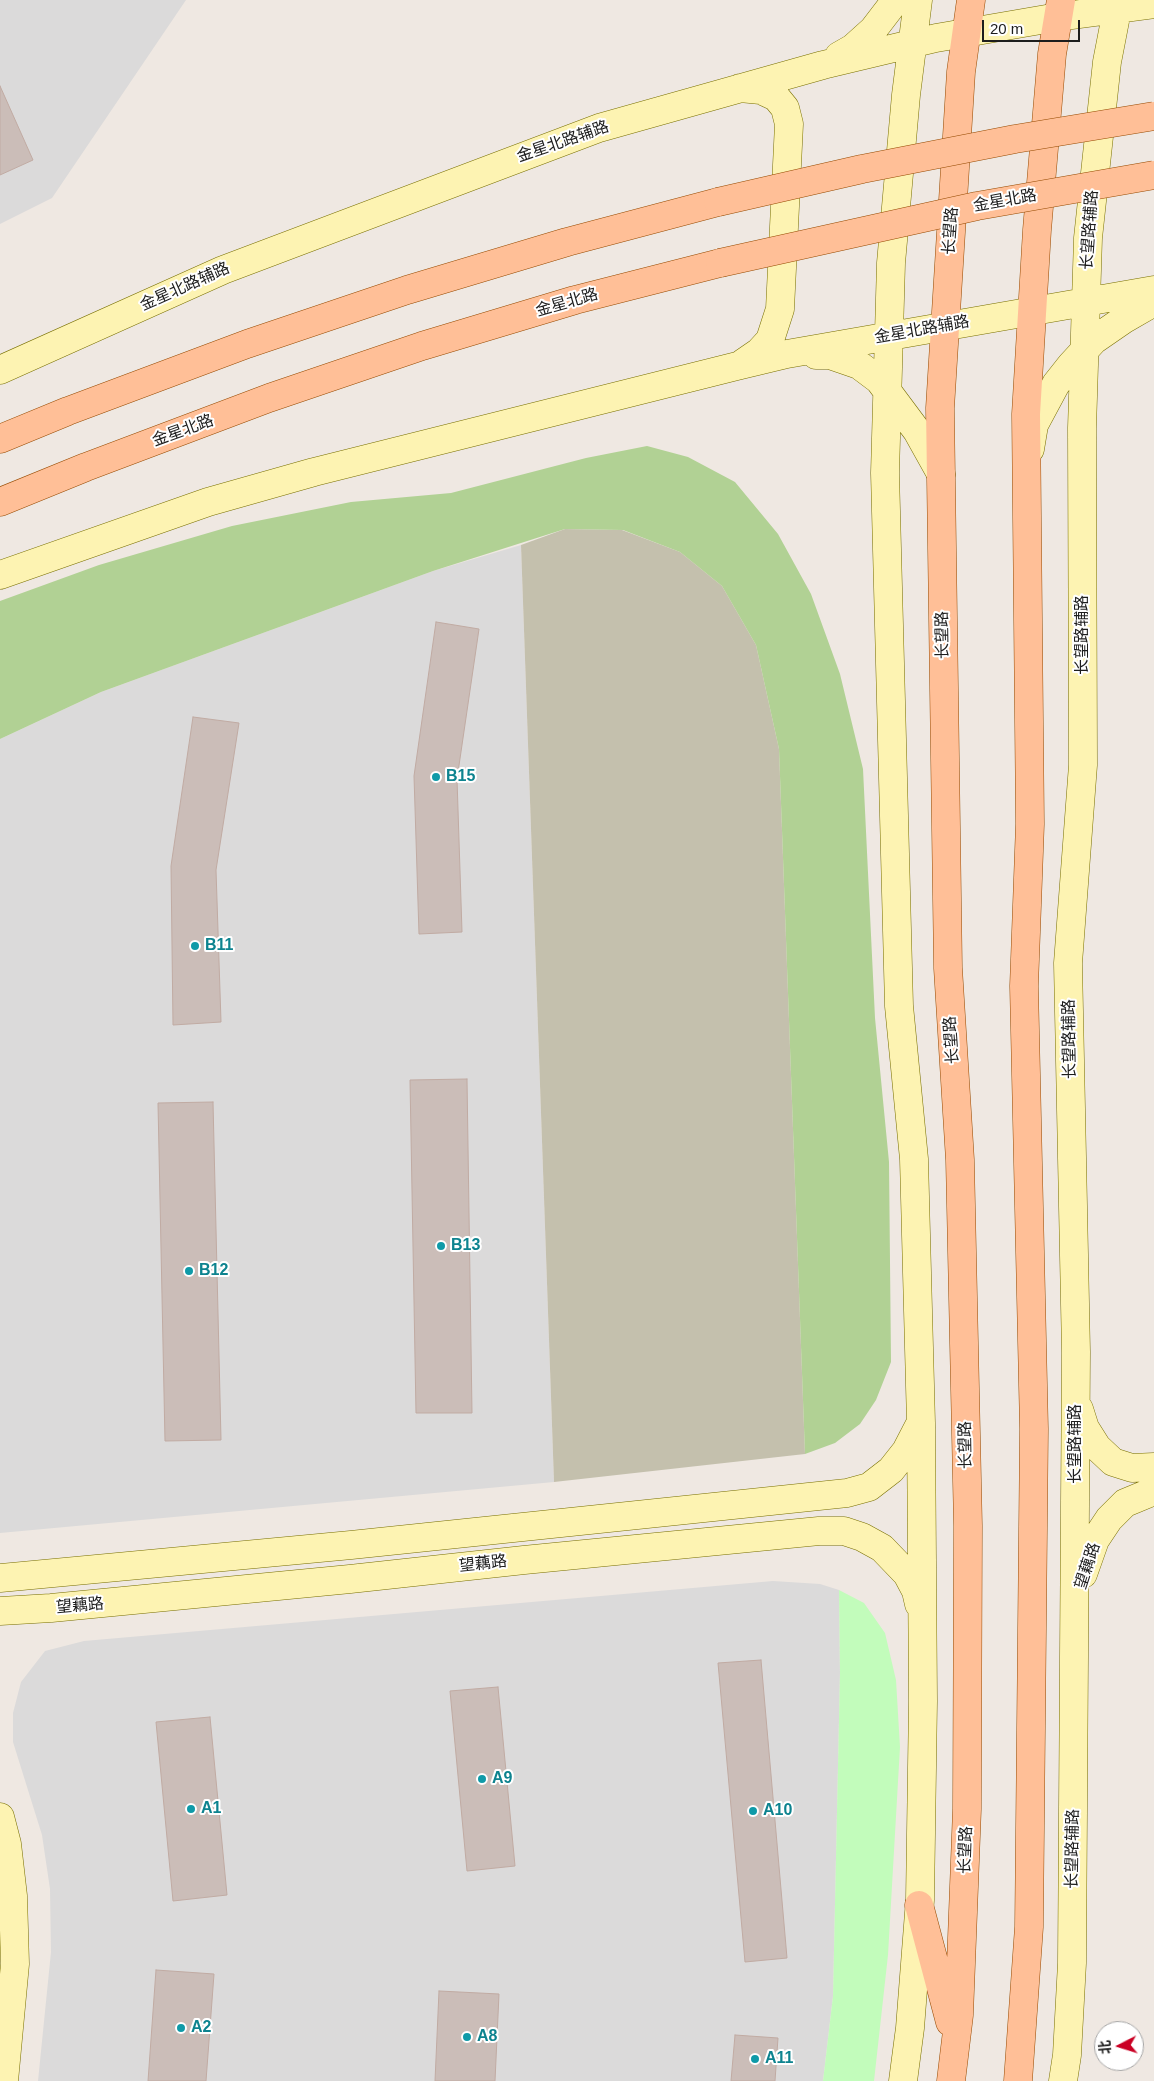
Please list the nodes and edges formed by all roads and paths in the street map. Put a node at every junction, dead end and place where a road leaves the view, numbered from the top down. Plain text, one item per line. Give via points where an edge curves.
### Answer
1 (896, 0) edge
2 (918, 0) edge
3 (971, 0) edge
4 (1119, 4) edge
5 (1154, 4) edge
6 (1060, 8) edge
7 (967, 32) junction
8 (912, 44) junction
9 (823, 65) junction
10 (738, 88) junction
11 (1154, 116) edge
12 (1154, 175) edge
13 (1154, 290) edge
14 (1086, 302) junction
15 (1154, 302) edge
16 (1032, 311) junction
17 (944, 326) junction
18 (889, 336) junction
19 (1084, 350) junction
20 (787, 354) junction
21 (737, 366) junction
22 (0, 370) edge
23 (887, 390) junction
24 (0, 439) edge
25 (1027, 470) junction
26 (941, 474) junction
27 (0, 502) edge
28 (0, 575) edge
29 (1076, 1401) junction
30 (921, 1423) junction
31 (1154, 1467) edge
32 (1154, 1491) edge
33 (0, 1578) edge
34 (1075, 1610) junction
35 (0, 1611) edge
36 (922, 1616) junction
37 (0, 1816) edge
38 (920, 1905) junction
39 (956, 2042) junction
40 (4, 2081) edge
41 (903, 2081) edge
42 (951, 2081) edge
43 (1018, 2081) edge
44 (1063, 2081) edge

1 - 9 street via 853,48
2 - 8 street
3 - 7 main road, 长望路
4 - 5 street, 金星北路辅路
4 - 6 street, 金星北路辅路
4 - 14 street, 长望路辅路 via 1107,62 1088,238
6 - 7 street, 金星北路辅路
6 - 16 main road via 1052,54
7 - 8 street, 金星北路辅路
7 - 17 main road, 长望路 via 961,72
8 - 9 street, 金星北路辅路
8 - 18 street via 891,263
9 - 10 street, 金星北路辅路
10 - 21 street via 761,90 776,97 786,108 789,124 780,309 770,340 759,352
10 - 22 street, 金星北路辅路 via 599,128 223,270
11 - 24 main road, bridge via 1014,138 862,169 566,242 407,290 247,344
12 - 27 main road, 金星北路, bridge via 977,206 720,263 575,300 422,346 269,398
13 - 14 street, 金星北路辅路
14 - 16 street, 金星北路辅路
14 - 19 street, 长望路辅路
15 - 19 street via 1094,340
16 - 17 street, 金星北路辅路
16 - 25 main road via 1026,414
17 - 18 street, 金星北路辅路
17 - 26 main road, 长望路
18 - 20 street, 金星北路辅路
18 - 23 street
19 - 25 street via 1056,384 1034,425
19 - 29 street, 长望路辅路 via 1083,765 1068,963
20 - 21 street, 金星北路辅路
20 - 23 street via 830,355 859,365 880,380
21 - 28 street, 金星北路辅路 via 314,472 208,502
23 - 26 street via 917,431
23 - 30 street via 886,473 899,1006 914,1159
25 - 43 main road via 1030,824 1024,986 1034,1429 1029,1927
26 - 39 main road, 长望路 via 948,968 960,1160 968,1526 967,1809
29 - 31 street via 1085,1428 1097,1447 1113,1462 1132,1468
29 - 34 street, 长望路辅路
30 - 33 street, 望藕路 via 891,1470 869,1487 847,1493
30 - 36 street
32 - 34 street, 望藕路 via 1125,1503 1095,1540 1084,1568
34 - 44 street, 长望路辅路 via 1072,1963
35 - 36 street, 望藕路 via 844,1531 882,1548 907,1574 916,1591
36 - 38 street
37 - 40 street via 13,1896 15,1964
38 - 39 main road
38 - 41 street
39 - 42 main road, 长望路

